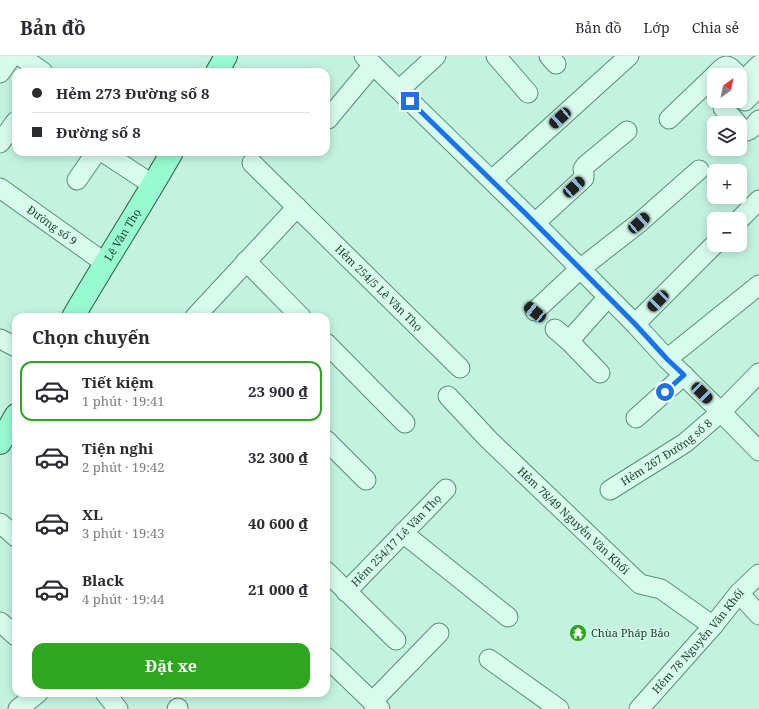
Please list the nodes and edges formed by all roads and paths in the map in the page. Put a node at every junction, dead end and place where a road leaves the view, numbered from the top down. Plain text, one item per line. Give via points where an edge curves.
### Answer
1 (12, 56) edge
2 (20, 56) edge
3 (226, 56) edge
4 (436, 56) edge
5 (496, 56) edge
6 (629, 56) edge
7 (369, 61) edge
8 (759, 65) edge
9 (48, 68) edge
10 (219, 68) edge
11 (722, 68) edge
12 (731, 68) edge
13 (0, 73) edge
14 (747, 77) edge
15 (707, 84) edge
16 (759, 87) edge
17 (399, 90) junction
18 (528, 93) dead end
19 (747, 99) edge
20 (723, 108) dead end
21 (330, 115) edge
22 (730, 116) edge
23 (669, 120) dead end
24 (759, 120) edge
25 (12, 126) edge
26 (747, 130) edge
27 (627, 131) dead end
28 (0, 143) edge
29 (94, 156) edge
30 (109, 156) edge
31 (170, 156) edge
32 (252, 163) dead end
33 (699, 170) dead end
34 (78, 180) dead end
35 (492, 180) junction
36 (153, 185) junction
37 (0, 188) edge
38 (759, 200) edge
39 (297, 207) junction
40 (747, 212) edge
41 (535, 223) junction
42 (707, 252) edge
43 (246, 261) junction
44 (105, 263) junction
45 (580, 269) junction
46 (759, 285) edge
47 (608, 297) junction
48 (75, 313) edge
49 (203, 313) edge
50 (297, 313) edge
51 (547, 322) junction
52 (635, 324) junction
53 (0, 339) edge
54 (12, 345) edge
55 (330, 347) edge
56 (667, 359) junction
57 (460, 368) dead end
58 (600, 373) dead end
59 (759, 374) edge
60 (684, 375) junction
61 (448, 396) dead end
62 (721, 412) junction
63 (636, 418) dead end
64 (12, 422) edge
65 (405, 423) dead end
66 (756, 442) edge
67 (0, 443) edge
68 (330, 444) edge
69 (366, 480) dead end
70 (446, 489) dead end
71 (610, 490) dead end
72 (0, 523) edge
73 (403, 533) junction
74 (12, 534) edge
75 (759, 574) edge
76 (330, 575) edge
77 (346, 592) junction
78 (739, 594) junction
79 (759, 615) edge
80 (508, 617) dead end
81 (0, 622) edge
82 (713, 626) junction
83 (12, 632) edge
84 (439, 633) dead end
85 (396, 640) dead end
86 (489, 659) dead end
87 (330, 661) edge
88 (33, 697) edge
89 (108, 697) edge
90 (376, 705) edge
91 (640, 708) edge
92 (18, 709) edge
93 (118, 709) edge
94 (559, 709) edge

1 - 13 street
2 - 9 street
3 - 10 main road
4 - 17 street
5 - 18 street
6 - 35 street
7 - 17 street
7 - 21 street
8 - 14 street
11 - 12 street
15 - 23 street
16 - 19 street
17 - 35 street
20 - 22 street
24 - 26 street
25 - 28 street
27 - 41 street via 586,165 583,169 584,178
29 - 34 street
30 - 36 street
31 - 36 main road, Lê Văn Thọ
32 - 39 street, Hẻm 254/5 Lê Văn Thọ
33 - 45 street via 639,223
35 - 41 street
36 - 44 main road, Lê Văn Thọ
37 - 44 street, Đường số 9
38 - 40 street
39 - 43 street
39 - 57 street, Hẻm 254/5 Lê Văn Thọ
41 - 45 street
42 - 52 street
43 - 49 street
43 - 50 street
44 - 48 main road, Lê Văn Thọ
45 - 47 street
45 - 51 street
46 - 56 street
47 - 51 street
47 - 52 street
51 - 58 street
52 - 56 street
53 - 54 street
55 - 65 street
56 - 60 street
59 - 62 street, Hẻm 267 Đường số 8
60 - 62 street
60 - 63 street
61 - 82 street, Hẻm 78/49 Nguyễn Văn Khối via 489,440 640,584 661,589
62 - 66 street
62 - 71 street, Hẻm 267 Đường số 8 via 685,443
64 - 67 main road
68 - 69 street
70 - 73 street, Hẻm 254/17 Lê Văn Thọ
72 - 74 street
73 - 77 street, Hẻm 254/17 Lê Văn Thọ
73 - 80 street
75 - 78 street, Hẻm 78 Nguyễn Văn Khối
76 - 77 street
77 - 85 street
78 - 79 street
78 - 82 street, Hẻm 78 Nguyễn Văn Khối
81 - 83 street
82 - 91 street, Hẻm 78 Nguyễn Văn Khối
84 - 90 street
86 - 94 street
87 - 90 street
88 - 92 street
89 - 93 street

